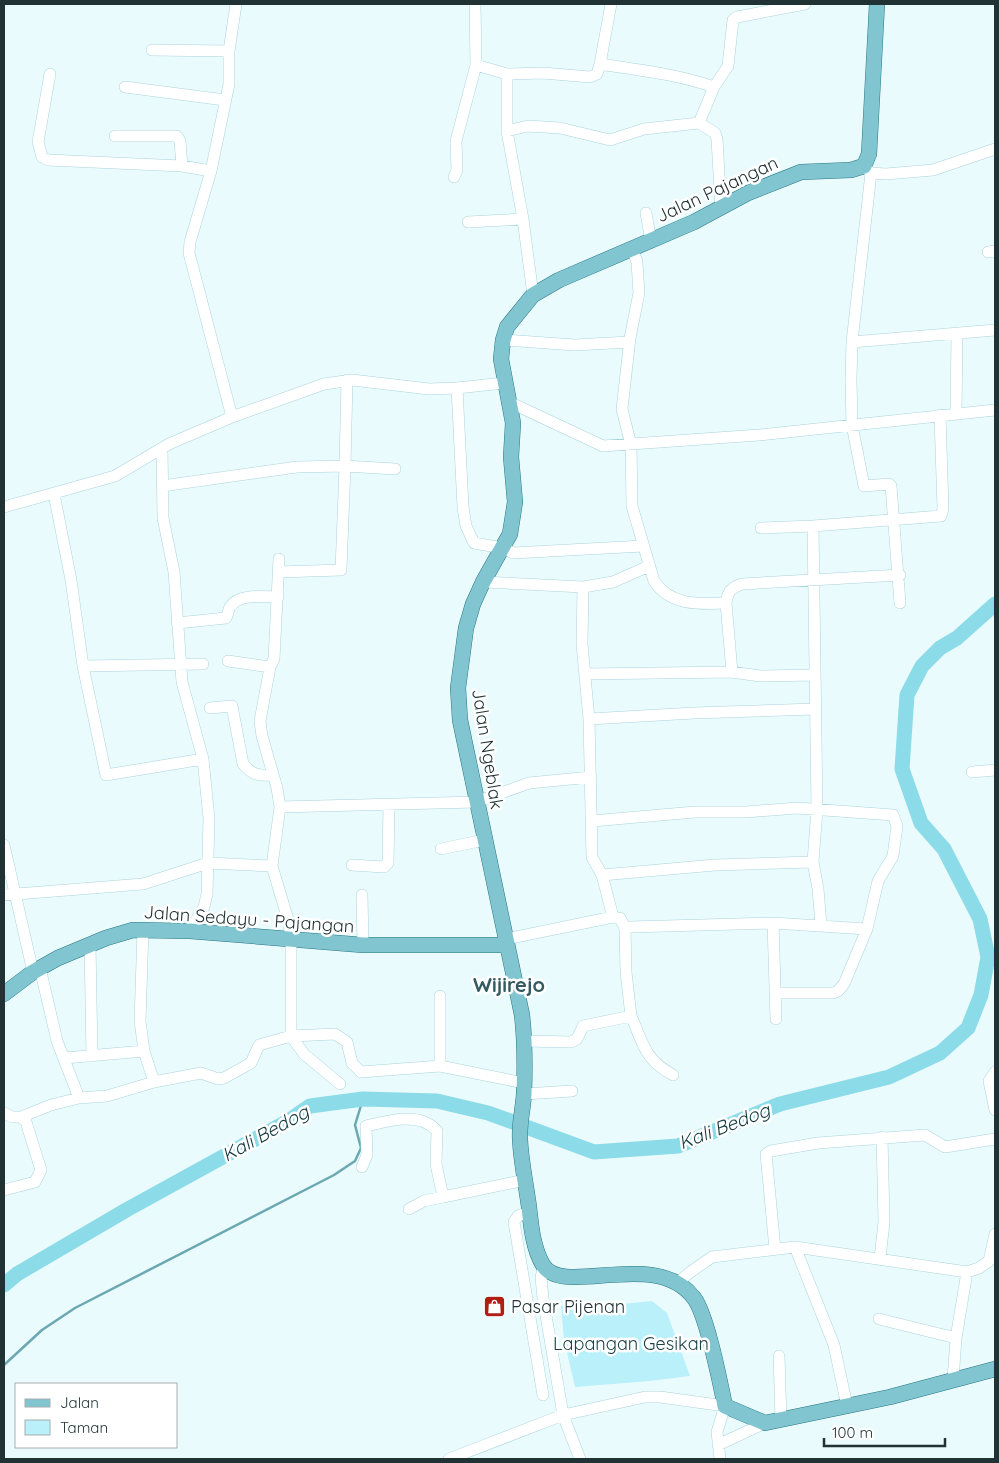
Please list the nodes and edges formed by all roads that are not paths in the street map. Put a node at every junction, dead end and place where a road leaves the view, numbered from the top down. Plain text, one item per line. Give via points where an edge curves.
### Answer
1 (236, 4) edge
2 (475, 4) edge
3 (611, 4) edge
4 (805, 4) edge
5 (877, 4) edge
6 (152, 50) dead end
7 (229, 51) junction
8 (600, 64) junction
9 (476, 65) junction
10 (50, 74) dead end
11 (507, 74) junction
12 (125, 87) dead end
13 (714, 87) junction
14 (225, 100) junction
15 (699, 123) junction
16 (507, 131) junction
17 (115, 136) dead end
18 (995, 149) edge
19 (182, 166) junction
20 (867, 170) junction
21 (211, 171) junction
22 (454, 176) dead end
23 (721, 208) junction
24 (646, 213) dead end
25 (523, 219) junction
26 (468, 222) dead end
27 (651, 241) junction
28 (632, 249) junction
29 (533, 295) junction
30 (995, 330) edge
31 (957, 334) junction
32 (502, 340) junction
33 (630, 342) junction
34 (852, 342) junction
35 (347, 380) junction
36 (504, 382) junction
37 (457, 388) junction
38 (509, 402) junction
39 (995, 410) edge
40 (956, 414) junction
41 (940, 415) junction
42 (232, 417) junction
43 (852, 425) junction
44 (631, 445) junction
45 (162, 448) junction
46 (345, 466) junction
47 (395, 469) dead end
48 (162, 486) junction
49 (54, 494) junction
50 (4, 507) edge
51 (895, 520) junction
52 (813, 526) junction
53 (761, 528) dead end
54 (643, 546) junction
55 (503, 548) junction
56 (279, 559) dead end
57 (649, 566) junction
58 (279, 572) junction
59 (900, 574) junction
60 (814, 581) junction
61 (483, 582) junction
62 (583, 586) junction
63 (278, 597) junction
64 (726, 603) junction
65 (900, 603) dead end
66 (177, 623) junction
67 (228, 661) dead end
68 (180, 664) junction
69 (204, 664) dead end
70 (83, 666) junction
71 (270, 667) junction
72 (732, 672) junction
73 (585, 674) junction
74 (814, 675) junction
75 (815, 709) junction
76 (189, 711) junction
77 (589, 719) junction
78 (203, 759) junction
79 (995, 770) edge
80 (972, 772) dead end
81 (273, 775) junction
82 (591, 777) junction
83 (476, 802) junction
84 (389, 805) junction
85 (280, 807) junction
86 (817, 809) junction
87 (592, 821) junction
88 (484, 840) junction
89 (4, 845) edge
90 (441, 849) dead end
91 (813, 862) junction
92 (208, 863) junction
93 (352, 865) dead end
94 (272, 866) junction
95 (602, 876) junction
96 (8, 894) edge
97 (362, 895) dead end
98 (613, 917) junction
99 (772, 923) junction
100 (821, 925) junction
101 (625, 928) junction
102 (867, 929) junction
103 (143, 930) junction
104 (190, 931) junction
105 (291, 940) junction
106 (507, 942) junction
107 (90, 944) junction
108 (363, 944) junction
109 (36, 970) junction
110 (777, 992) junction
111 (4, 994) edge
112 (440, 996) dead end
113 (632, 1016) junction
114 (776, 1019) dead end
115 (291, 1036) junction
116 (525, 1041) junction
117 (144, 1051) junction
118 (92, 1056) junction
119 (65, 1058) junction
120 (440, 1066) junction
121 (995, 1072) edge
122 (673, 1075) dead end
123 (154, 1082) junction
124 (340, 1084) dead end
125 (572, 1091) dead end
126 (524, 1092) junction
127 (79, 1098) junction
128 (995, 1110) edge
129 (4, 1113) edge
130 (21, 1117) junction
131 (882, 1137) junction
132 (995, 1139) edge
133 (362, 1166) dead end
134 (525, 1180) junction
135 (4, 1190) edge
136 (443, 1196) junction
137 (409, 1209) dead end
138 (530, 1212) junction
139 (995, 1234) edge
140 (795, 1247) junction
141 (775, 1249) junction
142 (880, 1258) junction
143 (544, 1266) junction
144 (967, 1272) junction
145 (677, 1284) junction
146 (879, 1319) dead end
147 (956, 1338) junction
148 (779, 1356) dead end
149 (995, 1369) edge
150 (556, 1377) junction
151 (541, 1380) junction
152 (953, 1380) junction
153 (543, 1395) dead end
154 (725, 1406) junction
155 (847, 1406) junction
156 (563, 1416) junction
157 (782, 1420) junction
158 (765, 1423) junction
159 (718, 1445) junction
160 (473, 1454) edge
161 (448, 1459) edge
162 (580, 1459) edge
163 (720, 1459) edge

1 - 7 street
2 - 9 street
3 - 8 street
4 - 13 street via 734,18 728,66
5 - 20 main road
6 - 7 street
7 - 14 street via 229,84
8 - 11 street via 597,74 590,77
8 - 13 street via 695,80
9 - 11 street
9 - 22 street via 456,141 457,170
10 - 19 street via 38,142 42,157 48,160
11 - 16 street
12 - 14 street
13 - 15 street
14 - 21 street
15 - 16 street via 644,129 610,140 560,128 528,126
15 - 23 street via 717,139
16 - 25 street
17 - 19 street via 177,136
18 - 20 street via 933,170 886,174
19 - 21 street
20 - 23 main road, Jalan Pajangan via 796,173
20 - 34 street
21 - 42 street via 189,253
23 - 27 main road, Jalan Pajangan
24 - 27 street
25 - 26 street
25 - 29 street
27 - 28 main road, Jalan Pajangan
28 - 29 main road, Jalan Pajangan via 558,280
28 - 33 street via 637,262 639,293
29 - 32 main road, Jalan Pajangan via 507,328
30 - 31 street
31 - 34 street
31 - 40 street
32 - 33 street via 575,345
32 - 36 main road, Jalan Pajangan via 500,359
33 - 44 street via 622,409
34 - 43 street
35 - 37 street
35 - 42 street via 324,384
35 - 46 street
36 - 37 street
36 - 38 main road, Jalan Ngeblak
37 - 55 street via 466,526 474,543
38 - 44 street via 603,446
38 - 55 main road, Jalan Ngeblak via 513,423 510,458 515,502 510,534
39 - 40 street
40 - 41 street
41 - 43 street
41 - 51 street via 942,513 937,518
42 - 45 street
43 - 44 street
43 - 51 street via 864,486 890,485
44 - 54 street via 632,506
45 - 48 street
45 - 49 street via 115,476
46 - 47 street
46 - 48 street via 297,467
46 - 58 street via 341,570
48 - 66 street via 163,518 174,572
49 - 50 street
49 - 70 street
51 - 52 street
51 - 59 street
52 - 53 street
52 - 60 street
54 - 55 street via 514,553
54 - 57 street
55 - 61 main road, Jalan Ngeblak
56 - 58 street
57 - 62 street via 613,582
57 - 64 street via 658,587 673,598 685,603
58 - 63 street
59 - 60 street
59 - 65 street
60 - 64 street via 742,584 731,589
60 - 74 street
61 - 62 street
61 - 83 main road, Jalan Ngeblak via 466,628 458,688 460,720
62 - 73 street
63 - 66 street via 236,601 226,618 218,621
63 - 71 street via 274,659
64 - 72 street
66 - 68 street
67 - 71 street
68 - 69 street
68 - 70 street
68 - 76 street
70 - 78 street via 106,775
71 - 81 street via 260,721
72 - 73 street
72 - 74 street via 760,676
73 - 77 street
74 - 75 street
75 - 77 street
75 - 86 street
76 - 78 street
76 - 81 street via 232,706 243,764 258,776
77 - 82 street
78 - 92 street via 209,818
79 - 80 street
81 - 85 street
82 - 83 street via 529,783
82 - 87 street
83 - 84 street
83 - 88 main road, Jalan Ngeblak
84 - 85 street
84 - 93 street via 388,863 384,867
85 - 94 street
86 - 87 street via 695,812
86 - 91 street
86 - 102 street via 895,817 894,853 878,881
87 - 95 street via 592,858
88 - 90 street
88 - 106 main road, Jalan Ngeblak
89 - 96 street
91 - 95 street via 715,865
91 - 100 street
92 - 94 street
92 - 96 street via 142,884
92 - 104 street via 208,894
94 - 105 street
95 - 98 street
96 - 109 street
97 - 108 street
98 - 101 street via 620,918
98 - 106 street
99 - 100 street
99 - 101 street
99 - 110 street
100 - 102 street
101 - 113 street
102 - 110 street via 851,971 838,991
103 - 104 main road, Jalan Sedayu - Pajangan
103 - 107 main road, Jalan Sedayu - Pajangan via 123,932
103 - 117 street via 140,1021
104 - 105 main road, Jalan Sedayu - Pajangan
105 - 108 main road, Jalan Sedayu - Pajangan
105 - 115 street
106 - 108 main road, Jalan Sedayu - Pajangan via 426,947
106 - 116 main road, Jalan Ngeblak
107 - 109 main road, Jalan Sedayu - Pajangan
107 - 118 street
109 - 111 main road, Jalan Sedayu - Pajangan
109 - 119 street
110 - 114 street
112 - 120 street
113 - 116 street via 583,1026 577,1039 571,1042
113 - 122 street via 650,1058
115 - 120 street via 335,1034 342,1037 347,1042 352,1063 361,1072
115 - 123 street via 262,1043 251,1063 224,1078 201,1073
115 - 124 street via 304,1054
116 - 126 main road, Jalan Ngeblak
117 - 118 street
117 - 123 street
118 - 119 street
119 - 127 street
120 - 126 street
121 - 128 street via 989,1081
123 - 127 street via 107,1096
125 - 126 street
126 - 134 main road, Jalan Ngeblak via 520,1137
127 - 130 street
129 - 130 street
130 - 135 street via 29,1132 41,1174 35,1182
131 - 132 street via 925,1134 945,1147
131 - 141 street via 818,1143 766,1154
131 - 142 street via 884,1222
133 - 136 street via 367,1155 366,1126 405,1119 423,1122 438,1132 436,1164
134 - 136 street
134 - 138 main road, Jalan Ngeblak
136 - 137 street
138 - 143 main road, Jalan Ngeblak via 533,1239
138 - 151 street via 518,1216 514,1222
139 - 144 street via 990,1261
140 - 141 street
140 - 142 street
140 - 155 street via 834,1345
141 - 145 street via 712,1257
142 - 144 street
143 - 145 main road via 553,1274 570,1278 650,1274 668,1278
143 - 150 street via 541,1277 543,1298
144 - 147 street
145 - 154 main road via 687,1290 698,1306
146 - 147 street
147 - 152 street
148 - 157 street
149 - 152 main road
150 - 151 street
150 - 156 street
151 - 153 street
152 - 155 main road
154 - 156 street via 654,1396
154 - 158 main road
154 - 159 street via 717,1432
155 - 157 main road
156 - 160 street
156 - 162 street
157 - 158 main road
158 - 159 street
159 - 163 street
160 - 161 street

